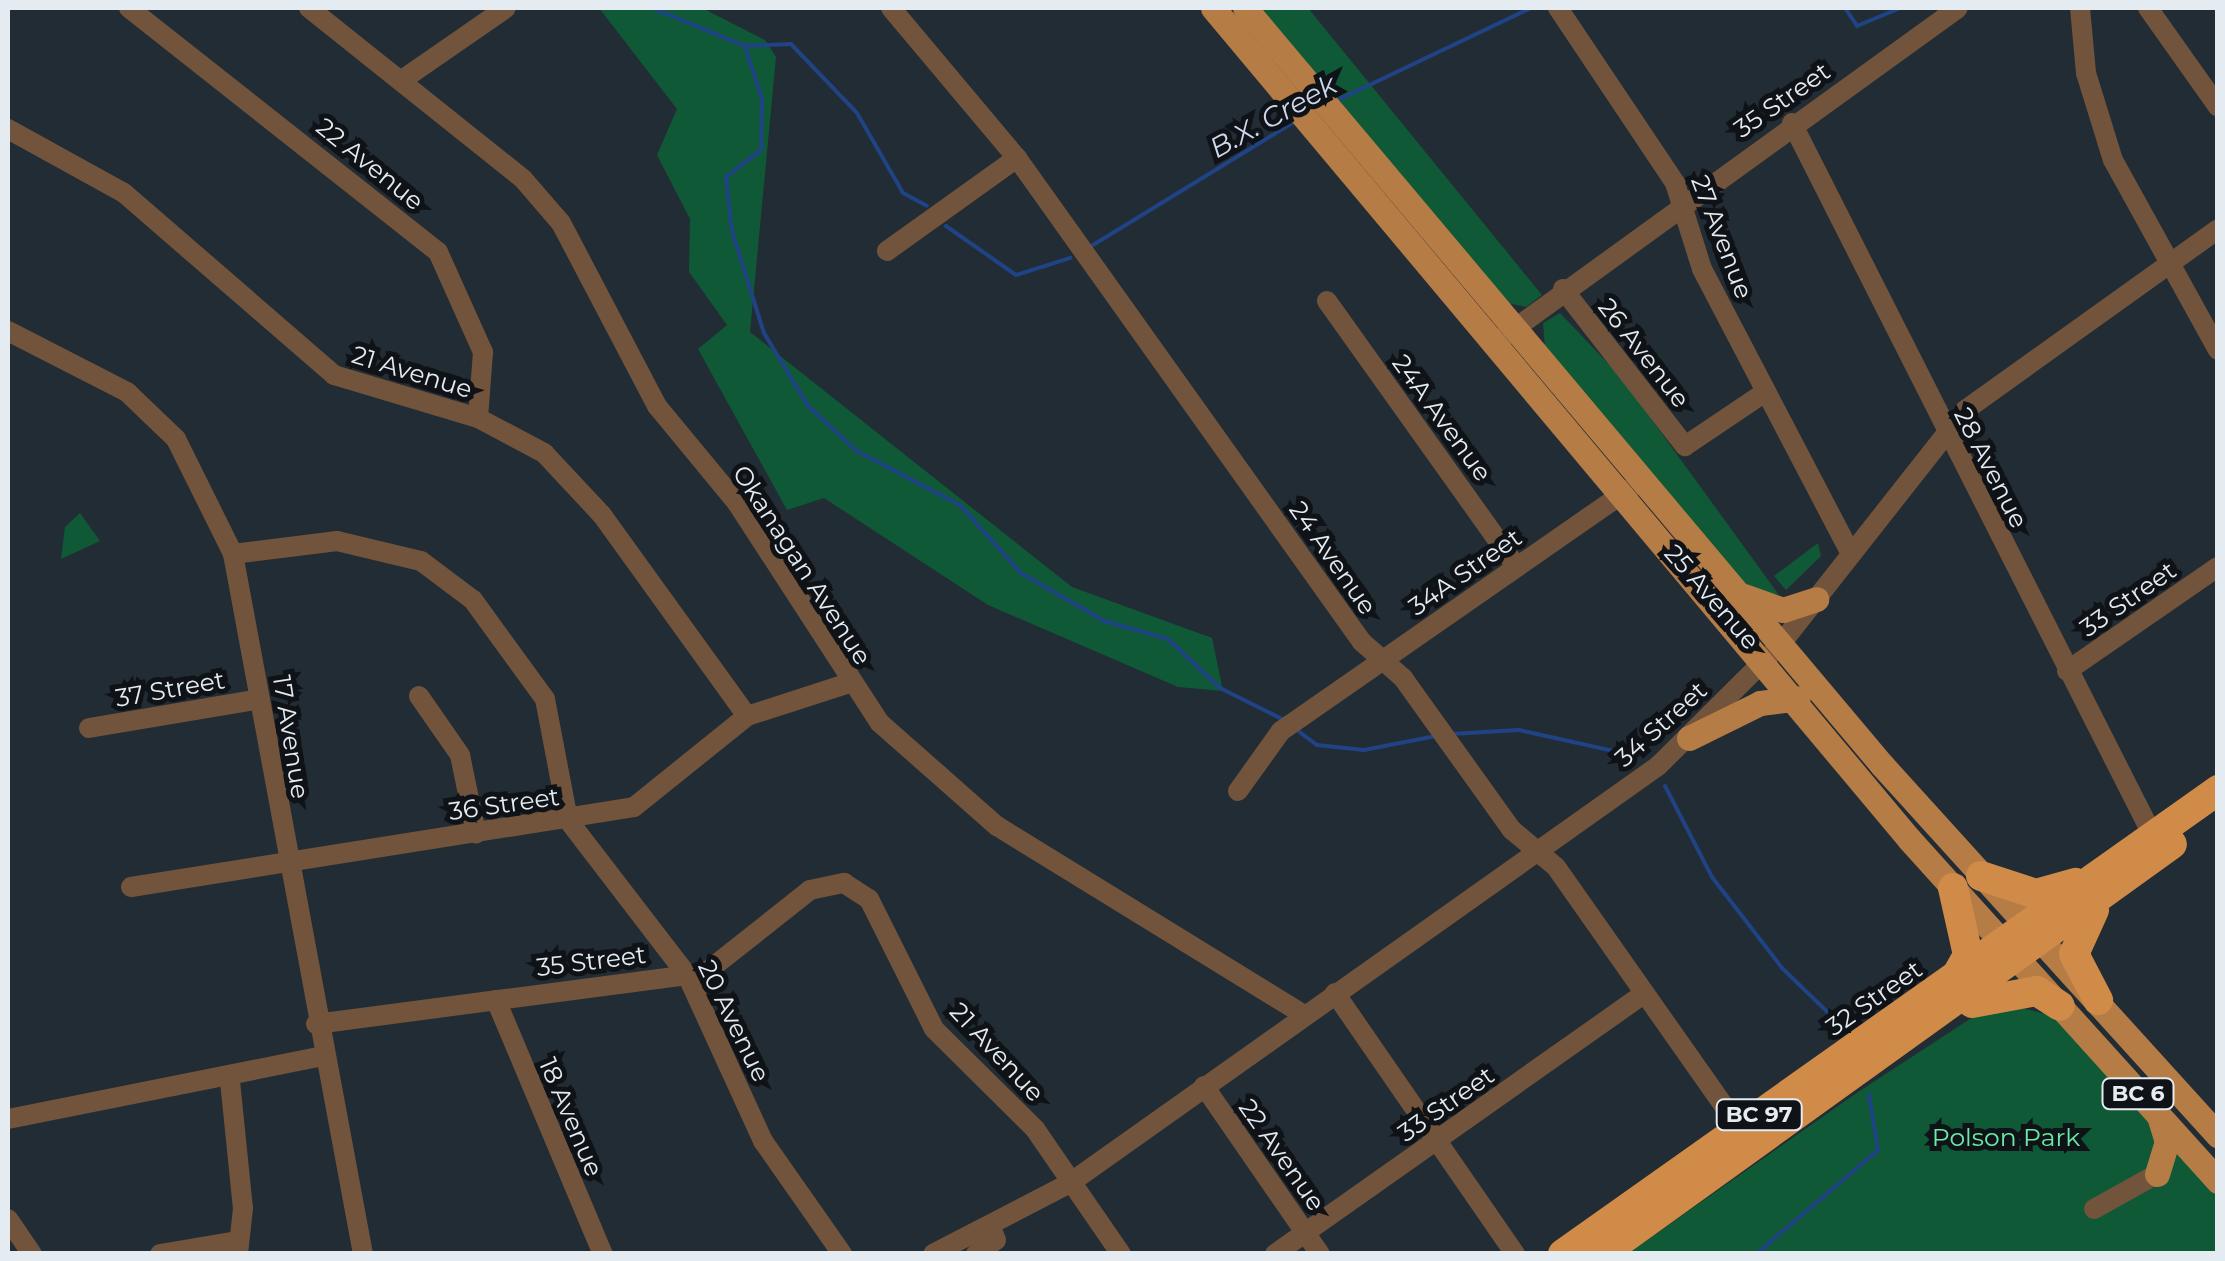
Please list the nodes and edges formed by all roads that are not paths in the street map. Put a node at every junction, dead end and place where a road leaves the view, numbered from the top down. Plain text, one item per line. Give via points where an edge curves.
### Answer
1 (129, 8) edge
2 (308, 8) edge
3 (506, 8) edge
4 (891, 8) edge
5 (1214, 8) edge
6 (1246, 8) edge
7 (1558, 8) edge
8 (1958, 8) edge
9 (2080, 8) edge
10 (2148, 8) edge
11 (402, 80) junction
12 (1302, 94) junction
13 (2218, 108) edge
14 (1792, 123) junction
15 (8, 129) edge
16 (1017, 158) junction
17 (1682, 206) junction
18 (2218, 229) edge
19 (887, 251) dead end
20 (2171, 262) junction
21 (1562, 290) junction
22 (1327, 301) dead end
23 (8, 332) edge
24 (1504, 336) junction
25 (2218, 350) edge
26 (1764, 393) junction
27 (478, 418) junction
28 (1944, 431) junction
29 (1631, 488) junction
30 (1849, 550) junction
31 (232, 554) junction
32 (1516, 566) junction
33 (2218, 567) edge
34 (1735, 592) junction
35 (1816, 599) junction
36 (1772, 652) junction
37 (1381, 661) junction
38 (2068, 671) junction
39 (849, 683) junction
40 (419, 696) dead end
41 (1798, 698) junction
42 (260, 699) junction
43 (747, 716) junction
44 (89, 728) dead end
45 (1690, 738) junction
46 (2218, 790) edge
47 (1238, 791) dead end
48 (2218, 811) edge
49 (568, 820) junction
50 (476, 833) junction
51 (2152, 834) junction
52 (1538, 853) junction
53 (284, 865) junction
54 (1981, 876) junction
55 (844, 883) joint
56 (2098, 886) junction
57 (130, 887) dead end
58 (1953, 888) junction
59 (2023, 943) junction
60 (687, 975) junction
61 (1956, 977) junction
62 (1334, 993) junction
63 (1644, 994) junction
64 (496, 1000) junction
65 (2098, 1000) junction
66 (2060, 1006) junction
67 (1950, 1010) junction
68 (1304, 1014) junction
69 (316, 1024) junction
70 (322, 1056) junction
71 (2112, 1064) junction
72 (230, 1081) junction
73 (1204, 1086) junction
74 (8, 1118) edge
75 (2160, 1120) junction
76 (2212, 1123) edge
77 (1740, 1129) junction
78 (1437, 1141) junction
79 (2214, 1167) edge
80 (2157, 1174) junction
81 (1070, 1182) junction
82 (2094, 1209) dead end
83 (8, 1219) edge
84 (990, 1225) junction
85 (1305, 1232) junction
86 (237, 1248) edge
87 (32, 1254) edge
88 (160, 1254) edge
89 (363, 1254) edge
90 (603, 1254) edge
91 (842, 1254) edge
92 (932, 1254) edge
93 (976, 1254) edge
94 (1121, 1254) edge
95 (1275, 1254) edge
96 (1320, 1254) edge
97 (1515, 1254) edge
98 (1563, 1254) edge
99 (1602, 1254) edge

1 - 27 street, 22 Avenue via 438,252 484,352
2 - 11 street, Okanagan Avenue
3 - 11 street
4 - 16 street, 24 Avenue
5 - 12 main road, 25 Avenue
6 - 12 main road, 25 Avenue
7 - 17 street, 27 Avenue via 1659,154
8 - 14 street, 35 Street
9 - 20 street via 2098,118
10 - 13 street
11 - 39 street, Okanagan Avenue via 523,179 561,223 657,406 737,503
12 - 24 main road, 25 Avenue
14 - 17 street, 35 Street
14 - 28 street, 28 Avenue
15 - 27 street, 21 Avenue via 124,193 334,374
16 - 19 street
16 - 37 street, 24 Avenue
17 - 21 street, 35 Street
17 - 26 street, 27 Avenue via 1702,269
18 - 20 street, 34 Street
20 - 25 street
20 - 28 street, 34 Street
21 - 24 street, 35 Street
21 - 26 street, 26 Avenue via 1685,446
22 - 32 street, 24A Avenue
23 - 31 street, 17 Avenue via 127,392 176,439
24 - 29 main road, 25 Avenue
26 - 30 street, 27 Avenue
27 - 43 street, 21 Avenue via 544,453 602,515
28 - 30 street, 34 Street
28 - 38 street, 28 Avenue
29 - 32 street, 34A Street
29 - 34 main road, 25 Avenue
29 - 36 main road, 25 Avenue
30 - 35 street, 34 Street
31 - 42 street, 17 Avenue
31 - 49 street via 295,539 337,541 450,576 545,699
32 - 37 street, 34A Street
33 - 38 street, 33 Street
34 - 35 main road via 1765,608
34 - 36 main road, 25 Avenue
35 - 36 street, 34 Street
36 - 41 main road, 25 Avenue
36 - 45 street, 34 Street
36 - 54 main road, 25 Avenue
37 - 47 street, 34A Street via 1280,731
37 - 52 street, 24 Avenue
38 - 51 street, 28 Avenue
39 - 43 street, 36 Street
39 - 68 street, Okanagan Avenue via 880,723 997,826
40 - 50 street via 460,756
41 - 45 main road via 1736,712
41 - 58 main road, 25 Avenue
42 - 44 street, 37 Street
42 - 53 street, 17 Avenue
43 - 49 street, 36 Street via 634,807
45 - 52 street, 34 Street
46 - 51 highway, 32 Street / BC 97
48 - 56 highway, 32 Street / BC 97
49 - 50 street, 36 Street
49 - 60 street, 20 Avenue
50 - 53 street, 36 Street
51 - 56 highway, 32 Street / BC 97
52 - 62 street, 34 Street
52 - 63 street, 24 Avenue
53 - 57 street, 36 Street
53 - 69 street, 17 Avenue
54 - 56 highway via 2036,894
54 - 59 main road, 25 Avenue
55 - 60 street, 35 Street via 810,890 734,958
55 - 81 street, 21 Avenue via 868,899 934,1029 1035,1129
56 - 59 highway, 32 Street / BC 97
56 - 65 highway via 2074,954
58 - 59 main road, 25 Avenue
58 - 61 highway via 1968,954
59 - 61 highway, 32 Street / BC 97
59 - 65 main road, 25 Avenue / BC 6
59 - 66 main road, 25 Avenue / BC 6
59 - 67 highway, 32 Street / BC 97
60 - 64 street, 35 Street
60 - 91 street, 20 Avenue via 763,1141
61 - 77 highway, 32 Street / BC 97
62 - 68 street, 34 Street
62 - 78 street
63 - 77 street, 24 Avenue
63 - 78 street, 33 Street
64 - 69 street, 35 Street
64 - 90 street, 18 Avenue
65 - 76 main road, 25 Avenue / BC 6
66 - 67 highway via 2037,991
66 - 71 main road, 25 Avenue / BC 6
67 - 99 highway, 32 Street / BC 97
68 - 73 street, 34 Street
69 - 70 street, 17 Avenue
70 - 72 street
70 - 89 street, 17 Avenue
71 - 75 main road, 25 Avenue / BC 6
71 - 79 main road
72 - 74 street
72 - 86 street via 243,1208
73 - 81 street, 34 Street
73 - 85 street, 22 Avenue
75 - 79 main road, 25 Avenue / BC 6
75 - 80 main road via 2167,1142
77 - 98 highway, 32 Street / BC 97
78 - 85 street, 33 Street
78 - 97 street
79 - 80 main road via 2181,1166
80 - 82 street
81 - 84 street, 34 Street
81 - 94 street, 21 Avenue
83 - 87 street
84 - 92 street, 34 Street
84 - 93 street via 996,1240
85 - 95 street, 33 Street
85 - 96 street, 22 Avenue
86 - 88 street

